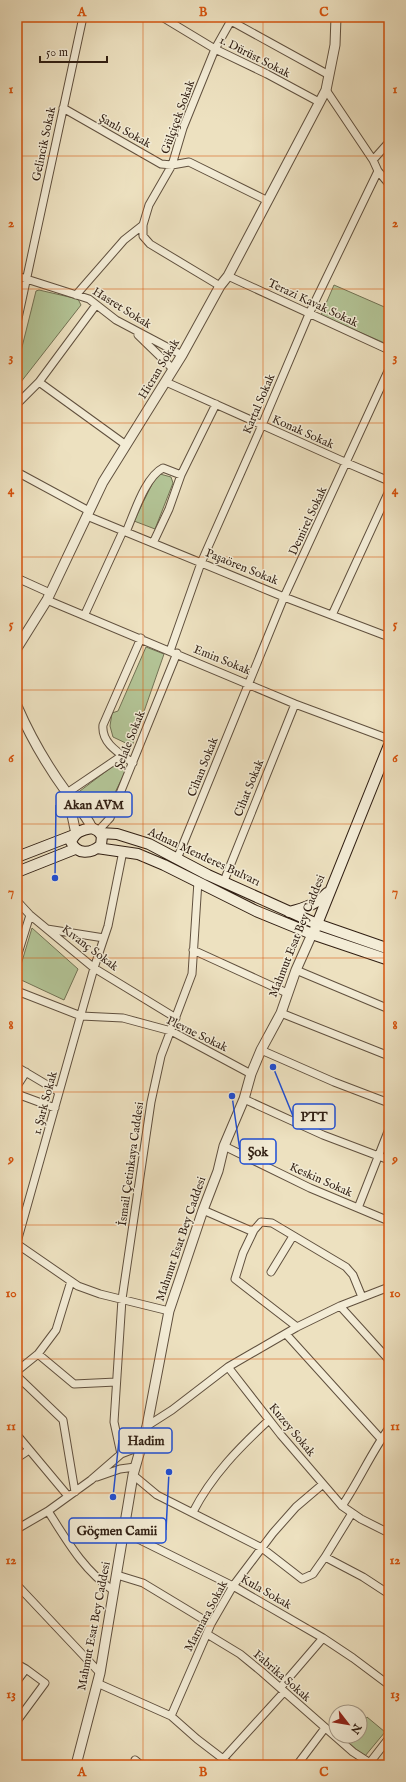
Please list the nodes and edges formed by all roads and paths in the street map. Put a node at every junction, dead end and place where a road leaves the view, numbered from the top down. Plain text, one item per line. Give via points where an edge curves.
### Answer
1 (84, 17) edge
2 (162, 17) edge
3 (336, 17) edge
4 (232, 19) edge
5 (215, 49) junction
6 (329, 75) junction
7 (326, 90) junction
8 (318, 102) junction
9 (63, 108) junction
10 (389, 142) edge
11 (373, 160) junction
12 (172, 165) junction
13 (378, 171) junction
14 (389, 184) edge
15 (266, 200) junction
16 (143, 225) junction
17 (17, 276) edge
18 (228, 276) junction
19 (26, 278) junction
20 (220, 286) junction
21 (76, 295) junction
22 (96, 304) junction
23 (309, 314) junction
24 (17, 323) edge
25 (132, 329) junction
26 (389, 350) edge
27 (182, 355) junction
28 (173, 369) junction
29 (389, 369) edge
30 (40, 382) junction
31 (166, 382) junction
32 (17, 404) edge
33 (216, 404) junction
34 (262, 425) junction
35 (126, 445) junction
36 (347, 463) junction
37 (17, 472) edge
38 (181, 475) junction
39 (389, 480) edge
40 (389, 491) edge
41 (88, 513) junction
42 (125, 531) junction
43 (153, 543) junction
44 (201, 563) junction
45 (17, 578) edge
46 (49, 596) junction
47 (284, 597) junction
48 (85, 614) junction
49 (332, 615) junction
50 (389, 637) edge
51 (141, 638) junction
52 (17, 648) edge
53 (174, 652) junction
54 (249, 683) junction
55 (295, 704) junction
56 (17, 706) edge
57 (17, 720) edge
58 (26, 728) junction
59 (389, 739) edge
60 (389, 745) edge
61 (123, 755) junction
62 (133, 763) junction
63 (386, 763) edge
64 (67, 793) junction
65 (97, 831) junction
66 (75, 834) junction
67 (97, 848) junction
68 (74, 849) junction
69 (123, 851) junction
70 (17, 857) edge
71 (177, 859) junction
72 (17, 872) edge
73 (198, 881) junction
74 (224, 882) junction
75 (330, 890) junction
76 (17, 901) edge
77 (290, 912) junction
78 (30, 915) junction
79 (317, 924) junction
80 (47, 929) junction
81 (312, 934) junction
82 (104, 938) junction
83 (389, 949) edge
84 (194, 950) junction
85 (17, 957) edge
86 (389, 960) edge
87 (94, 968) junction
88 (296, 970) junction
89 (17, 991) edge
90 (287, 993) junction
91 (389, 1009) edge
92 (281, 1013) junction
93 (81, 1016) junction
94 (176, 1018) junction
95 (170, 1031) junction
96 (261, 1050) junction
97 (389, 1056) edge
98 (17, 1067) edge
99 (26, 1072) junction
100 (251, 1074) junction
101 (17, 1086) edge
102 (59, 1092) junction
103 (17, 1094) edge
104 (244, 1099) junction
105 (389, 1103) edge
106 (55, 1108) junction
107 (389, 1130) edge
108 (224, 1146) junction
109 (378, 1156) junction
110 (389, 1160) edge
111 (358, 1208) junction
112 (203, 1210) junction
113 (389, 1221) edge
114 (254, 1230) junction
115 (293, 1236) junction
116 (17, 1243) edge
117 (271, 1272) dead end
118 (71, 1281) junction
119 (389, 1287) edge
120 (362, 1297) junction
121 (122, 1299) junction
122 (340, 1306) junction
123 (169, 1311) junction
124 (297, 1327) junction
125 (286, 1334) junction
126 (38, 1354) junction
127 (389, 1360) edge
128 (228, 1368) junction
129 (17, 1371) edge
130 (17, 1376) edge
131 (116, 1382) junction
132 (269, 1420) junction
133 (147, 1426) junction
134 (389, 1428) edge
135 (17, 1435) edge
136 (381, 1439) junction
137 (142, 1446) junction
138 (29, 1450) junction
139 (121, 1454) junction
140 (17, 1458) edge
141 (134, 1471) junction
142 (91, 1480) junction
143 (324, 1484) junction
144 (75, 1492) junction
145 (68, 1496) junction
146 (342, 1506) junction
147 (48, 1511) junction
148 (193, 1512) junction
149 (352, 1513) junction
150 (17, 1530) edge
151 (124, 1532) junction
152 (389, 1533) edge
153 (262, 1548) junction
154 (326, 1557) junction
155 (117, 1575) junction
156 (233, 1586) junction
157 (18, 1589) edge
158 (114, 1591) junction
159 (389, 1594) edge
160 (211, 1624) junction
161 (207, 1634) junction
162 (323, 1638) junction
163 (17, 1664) edge
164 (26, 1669) junction
165 (100, 1673) junction
166 (17, 1681) edge
167 (97, 1683) junction
168 (389, 1685) edge
169 (282, 1690) junction
170 (171, 1716) junction
171 (17, 1721) edge
172 (325, 1728) junction
173 (389, 1738) edge
174 (223, 1759) junction
175 (369, 1764) edge
176 (76, 1765) edge
177 (232, 1765) edge
178 (297, 1765) edge
179 (380, 1765) edge

1 - 9 street, Gelincik Sokak
2 - 5 street, 1. Dürüst Sokak
3 - 6 street via 335,45
4 - 5 street, Gülçiçek Sokak
4 - 6 street
5 - 8 street, 1. Dürüst Sokak
5 - 12 street, Gülçiçek Sokak via 183,128
6 - 7 street
7 - 8 street, Hicran Sokak
7 - 11 street
8 - 15 street, Hicran Sokak
9 - 12 street, Şanlı Sokak via 162,164
9 - 19 street, Gelincik Sokak
10 - 11 street
11 - 13 street
12 - 15 street, Şanlı Sokak via 189,162
12 - 16 street, Gülçiçek Sokak via 149,205
13 - 14 street
13 - 23 street, Kartal Sokak
15 - 18 street, Hicran Sokak
16 - 20 street via 143,236 150,244
16 - 21 street via 124,240
17 - 19 street, Hasret Sokak
18 - 20 street, Hicran Sokak
18 - 23 street, Terazi Kavak Sokak
19 - 21 street, Hasret Sokak
19 - 24 street, Gelincik Sokak
20 - 27 street, Hicran Sokak
21 - 22 street, Hasret Sokak
22 - 25 street, Hasret Sokak
22 - 30 street
23 - 26 street, Terazi Kavak Sokak
23 - 34 street, Kartal Sokak
25 - 27 street, Hasret Sokak
25 - 28 street
27 - 28 street, Hicran Sokak
28 - 31 street, Hicran Sokak
29 - 36 street, Demirel Sokak
30 - 32 street
30 - 35 street
31 - 33 street, Konak Sokak
31 - 35 street, Hicran Sokak
33 - 34 street, Konak Sokak
33 - 38 street
34 - 36 street, Konak Sokak
34 - 44 street, Kartal Sokak
35 - 41 street, Hicran Sokak via 103,482
36 - 39 street, Konak Sokak
36 - 47 street, Demirel Sokak
37 - 41 street, Paşaören Sokak
38 - 42 street via 162,468 157,471 150,478
38 - 43 street
40 - 49 street
41 - 42 street, Paşaören Sokak
41 - 46 street, Hicran Sokak
42 - 43 street, Paşaören Sokak
42 - 48 street
43 - 44 street, Paşaören Sokak
44 - 47 street, Paşaören Sokak
44 - 53 street, Kartal Sokak
45 - 46 street, Emin Sokak
46 - 48 street, Emin Sokak
46 - 52 street, Hicran Sokak
47 - 49 street, Paşaören Sokak
47 - 54 street, Demirel Sokak
48 - 51 street, Emin Sokak
49 - 50 street, Paşaören Sokak
51 - 53 street, Emin Sokak
51 - 61 street via 103,725 102,733 107,743
53 - 54 street, Emin Sokak
53 - 62 street, Şelale Sokak
54 - 55 street, Emin Sokak
54 - 71 street, Cihan Sokak
55 - 59 street, Emin Sokak
55 - 74 street, Cihat Sokak
56 - 58 street
57 - 58 street
58 - 64 street
60 - 63 main road, Mahmut Esat Bey Caddesi
61 - 62 street
61 - 64 street
62 - 65 street, Şelale Sokak via 110,818
63 - 75 main road, Mahmut Esat Bey Caddesi
64 - 65 street
64 - 66 street
65 - 66 main road via 82,830
65 - 67 main road via 102,840
65 - 71 main road, Adnan Menderes Bulvarı via 149,844
66 - 68 main road via 71,842
66 - 70 main road
67 - 68 main road via 87,852
67 - 69 main road, Adnan Menderes Bulvarı
68 - 72 main road
69 - 73 main road, Adnan Menderes Bulvarı via 138,854
69 - 82 street, 1. Şark Sokak
71 - 74 main road, Adnan Menderes Bulvarı
73 - 81 main road, Adnan Menderes Bulvarı via 256,911
73 - 84 street, İsmail Çetinkaya Caddesi
74 - 77 main road, Adnan Menderes Bulvarı
75 - 77 main road via 319,901
75 - 79 main road, Mahmut Esat Bey Caddesi
76 - 78 street, Kıvanç Sokak
77 - 79 main road, Adnan Menderes Bulvarı
78 - 80 street, Kıvanç Sokak
78 - 85 street
79 - 81 main road, Mahmut Esat Bey Caddesi
79 - 83 main road, Adnan Menderes Bulvarı
80 - 82 street
80 - 87 street, Kıvanç Sokak
81 - 86 main road, Adnan Menderes Bulvarı
81 - 88 street, Mahmut Esat Bey Caddesi
82 - 87 street, 1. Şark Sokak
84 - 90 street
84 - 94 street, İsmail Çetinkaya Caddesi via 192,974
87 - 93 street, 1. Şark Sokak
87 - 94 street, Kıvanç Sokak
88 - 90 street, Mahmut Esat Bey Caddesi
88 - 91 street
89 - 93 street, Plevne Sokak
90 - 92 street, Mahmut Esat Bey Caddesi
92 - 96 street, Mahmut Esat Bey Caddesi
92 - 97 street
93 - 95 street, Plevne Sokak via 123,1018
93 - 102 street, 1. Şark Sokak
94 - 95 street, İsmail Çetinkaya Caddesi
95 - 100 street, Plevne Sokak
95 - 121 street, İsmail Çetinkaya Caddesi via 151,1102
96 - 100 street, Mahmut Esat Bey Caddesi
96 - 105 street
98 - 99 street
99 - 101 street
99 - 102 street
100 - 104 street, Mahmut Esat Bey Caddesi
102 - 106 street, 1. Şark Sokak
103 - 106 street
104 - 108 street, Mahmut Esat Bey Caddesi
104 - 109 street via 323,1135
106 - 116 street, 1. Şark Sokak
107 - 109 street
108 - 111 street, Keskin Sokak via 310,1188
108 - 112 street, Mahmut Esat Bey Caddesi via 218,1171
109 - 110 street
109 - 111 street
111 - 113 street, Keskin Sokak
112 - 114 street
112 - 123 street, Mahmut Esat Bey Caddesi
114 - 115 street via 261,1222 272,1223
114 - 124 street via 235,1279
115 - 117 street
115 - 120 street via 346,1267 353,1275
116 - 118 street
118 - 121 street via 100,1294
118 - 126 street via 56,1330
119 - 120 street
120 - 122 street
121 - 123 street
121 - 131 street, İsmail Çetinkaya Caddesi
122 - 124 street
122 - 127 street
123 - 133 street, Mahmut Esat Bey Caddesi
124 - 125 street
125 - 128 street
125 - 136 street
126 - 129 street
126 - 131 street via 74,1384
128 - 132 street, Kuzey Sokak
128 - 133 street
130 - 144 street via 63,1420
131 - 139 street, İsmail Çetinkaya Caddesi via 114,1422
132 - 143 street, Kuzey Sokak
132 - 148 street via 219,1471
133 - 137 street, Mahmut Esat Bey Caddesi
134 - 136 street
135 - 138 street
136 - 146 street
137 - 139 street
137 - 141 street, Mahmut Esat Bey Caddesi
138 - 140 street
138 - 145 street
139 - 142 street
141 - 142 street via 120,1469
141 - 148 street via 157,1495
141 - 151 street, Mahmut Esat Bey Caddesi
142 - 144 street
143 - 146 street, Kuzey Sokak
143 - 153 street, Marmara Sokak via 296,1507
144 - 145 street
145 - 147 street
146 - 149 street, Kuzey Sokak
147 - 150 street
147 - 158 street via 75,1554 99,1581
148 - 153 street
149 - 152 street, Kuzey Sokak
149 - 154 street
151 - 155 street, Mahmut Esat Bey Caddesi
151 - 156 street, Kula Sokak
153 - 154 street via 302,1579 313,1574
153 - 156 street, Marmara Sokak
154 - 159 street
155 - 158 street, Mahmut Esat Bey Caddesi
155 - 160 street via 143,1583
156 - 160 street, Marmara Sokak
156 - 162 street, Kula Sokak
157 - 165 street
158 - 165 street, Mahmut Esat Bey Caddesi
160 - 161 street, Marmara Sokak
161 - 169 street, Fabrika Sokak via 240,1654
161 - 170 street, Marmara Sokak
162 - 168 street, Kula Sokak
162 - 169 street
163 - 164 street
164 - 166 street
164 - 171 street via 46,1683
165 - 167 street, Mahmut Esat Bey Caddesi
167 - 170 street
167 - 176 street, Mahmut Esat Bey Caddesi
169 - 172 street, Fabrika Sokak
169 - 174 street
170 - 174 street
172 - 175 street, Fabrika Sokak
172 - 178 street
173 - 175 street
174 - 177 street
175 - 179 street, Fabrika Sokak

